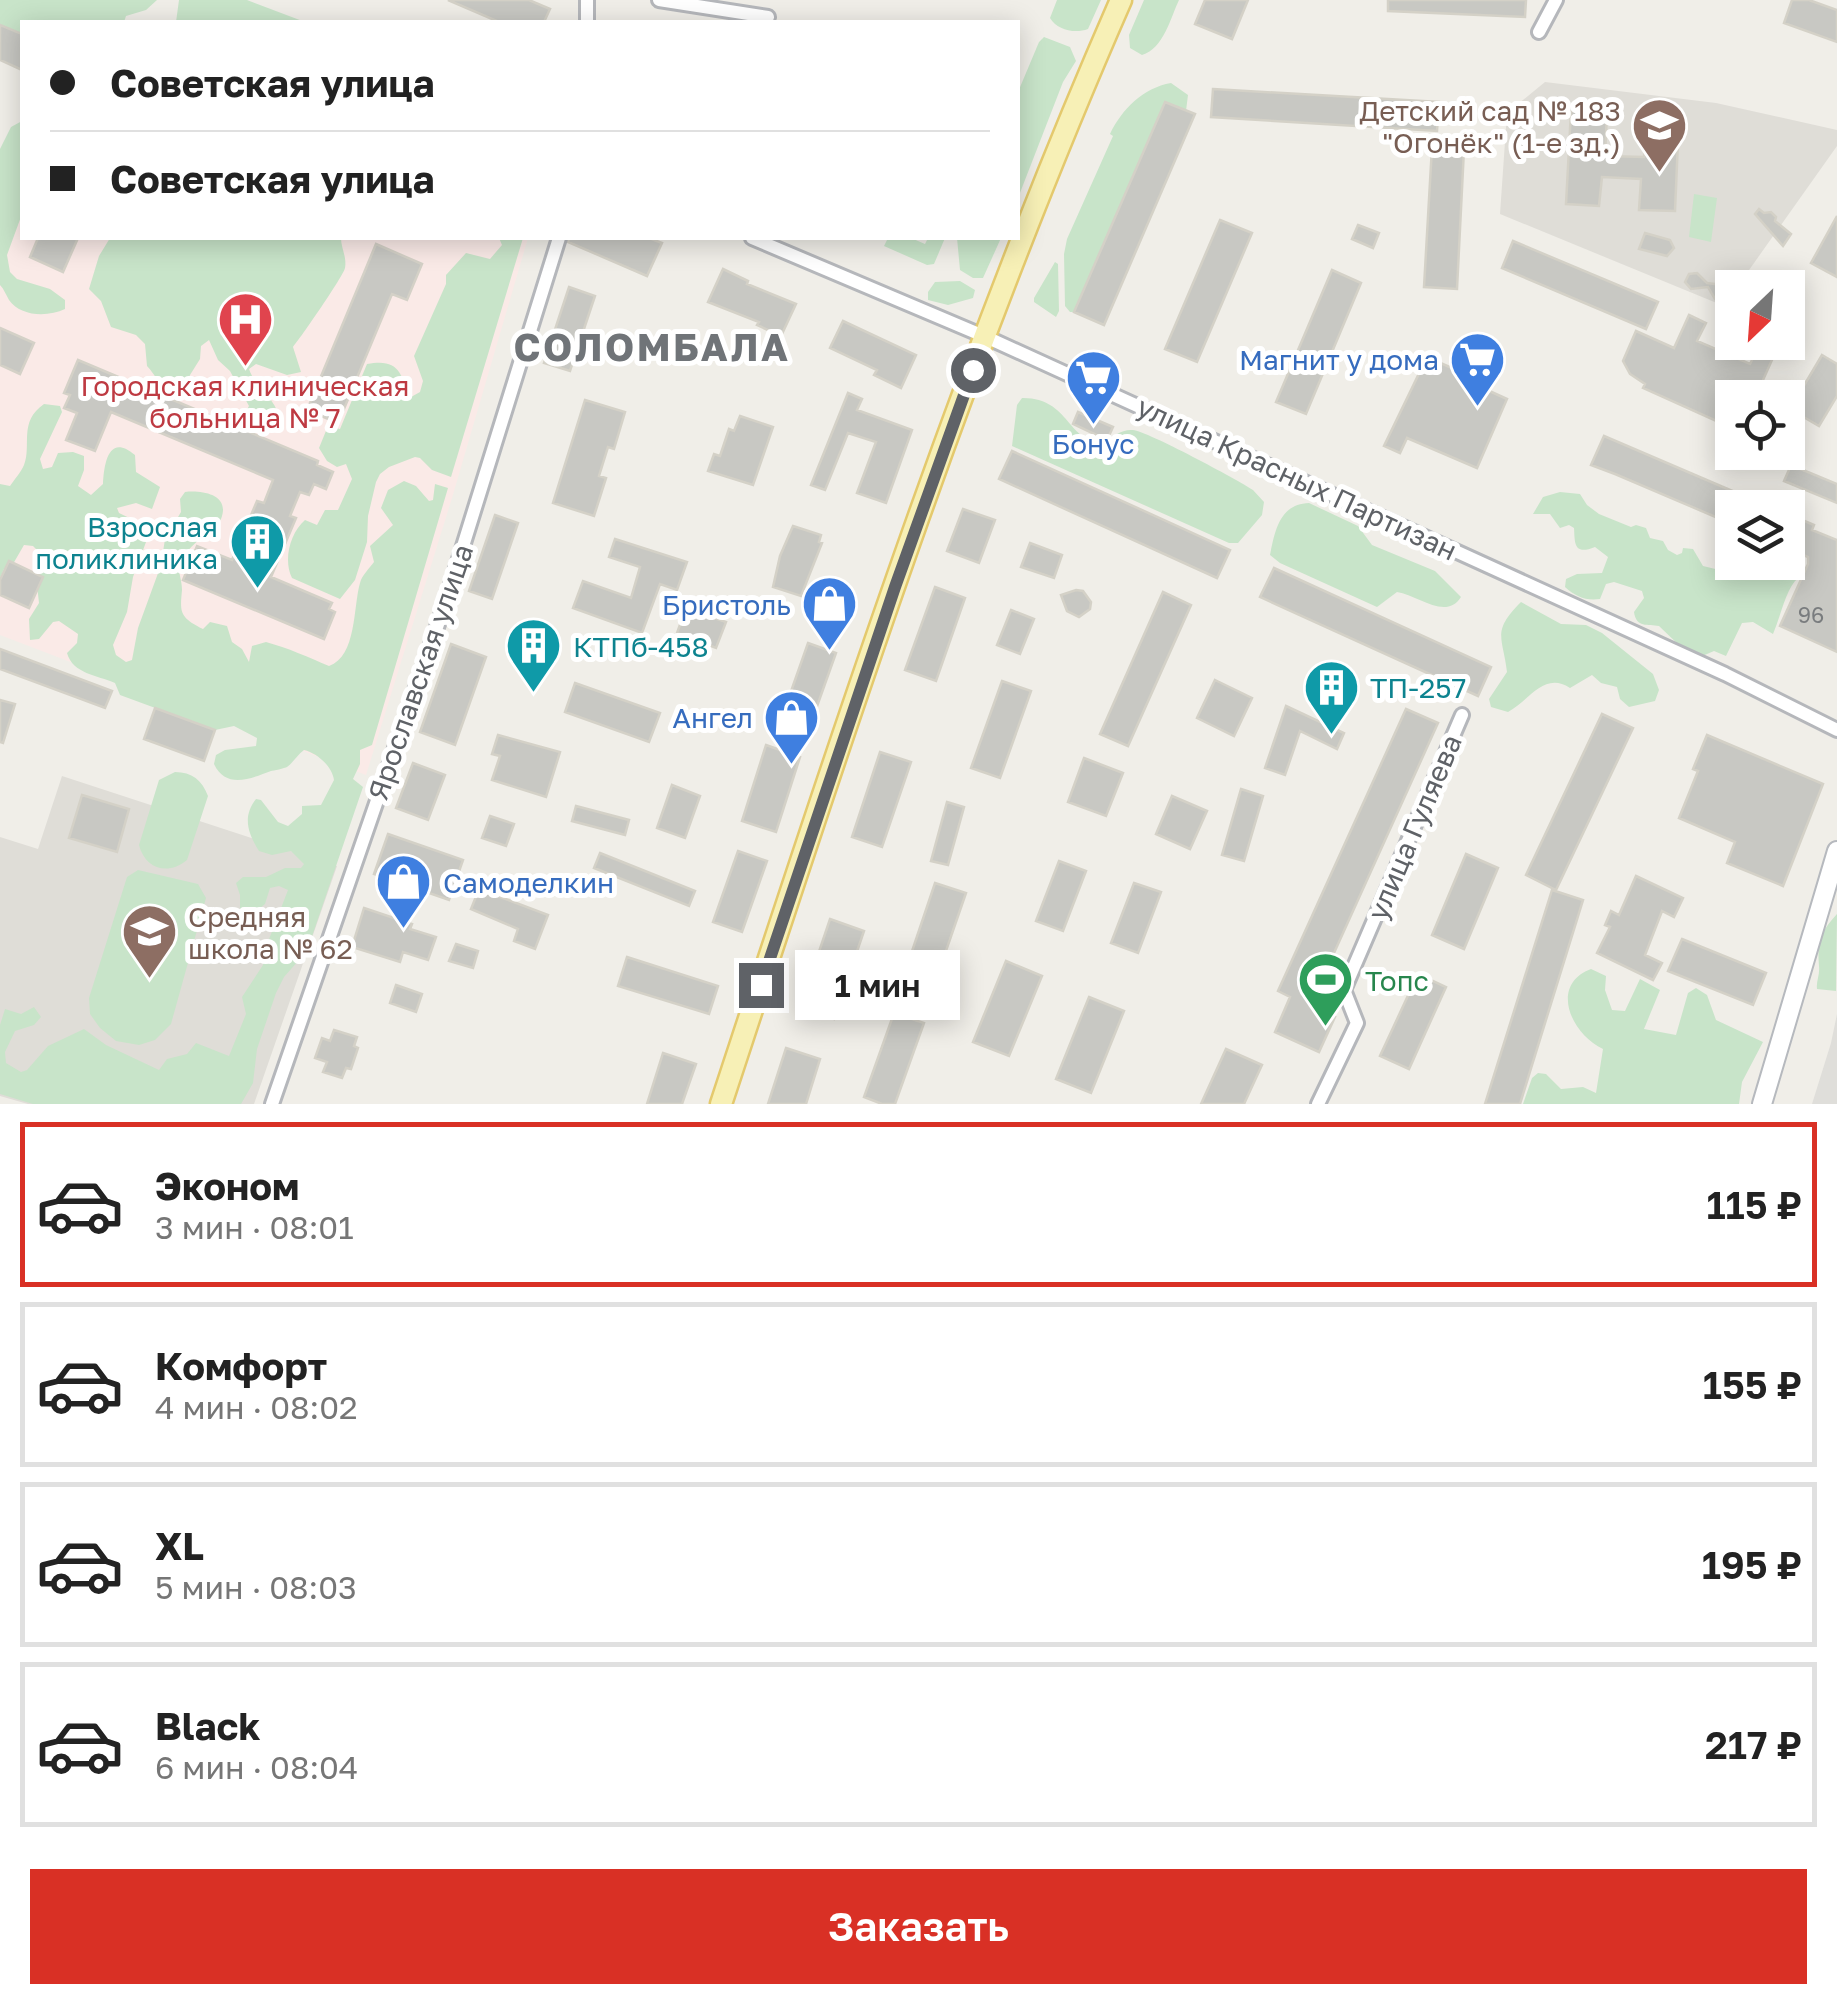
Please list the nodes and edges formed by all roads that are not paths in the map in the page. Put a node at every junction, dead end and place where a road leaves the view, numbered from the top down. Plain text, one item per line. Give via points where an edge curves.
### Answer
1 (659, 0) edge
2 (1121, 0) edge
3 (1556, 0) edge
4 (768, 16) dead end
5 (1539, 32) dead end
6 (558, 240) edge
7 (757, 240) edge
8 (986, 337) junction
9 (1462, 716) dead end
10 (1837, 730) edge
11 (1837, 851) edge
12 (272, 1104) edge
13 (721, 1104) edge
14 (1318, 1104) edge
15 (1762, 1104) edge

1 - 4 street
2 - 8 main road
3 - 5 street
6 - 12 street, Ярославская улица via 446,604
7 - 8 street, улица Красных Партизан
8 - 10 street, улица Красных Партизан
8 - 13 main road
9 - 14 street, улица Гуляева via 1344,990 1356,1023
11 - 15 main road

